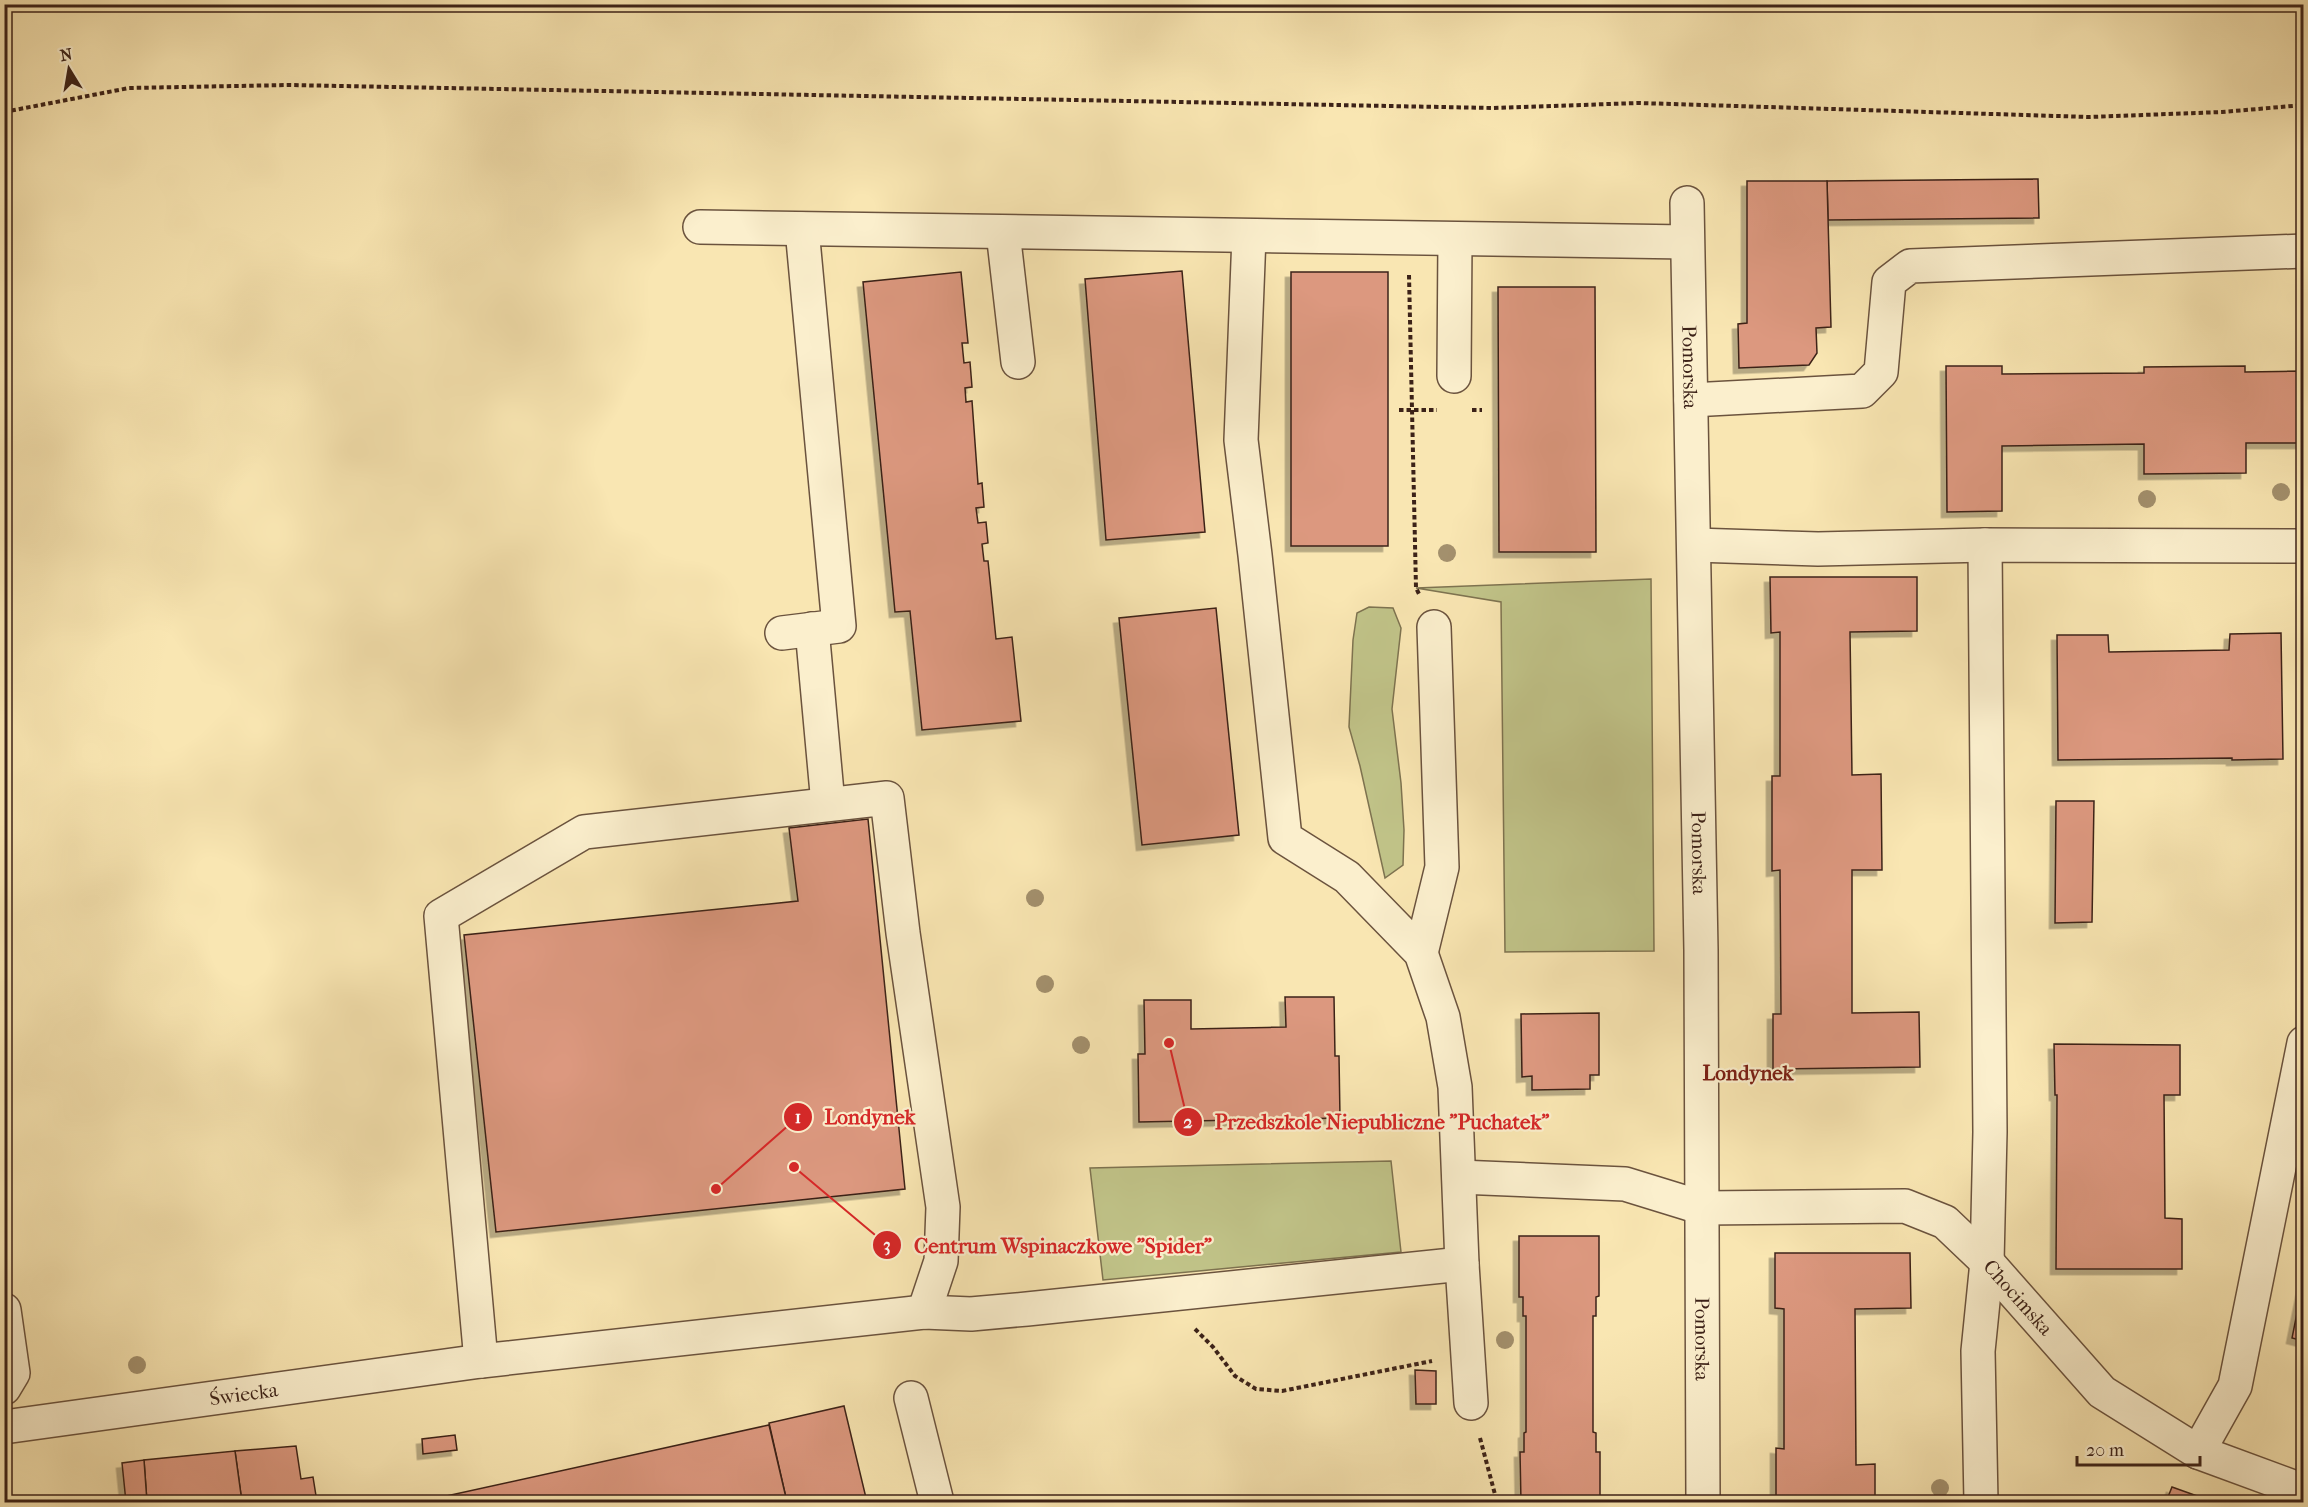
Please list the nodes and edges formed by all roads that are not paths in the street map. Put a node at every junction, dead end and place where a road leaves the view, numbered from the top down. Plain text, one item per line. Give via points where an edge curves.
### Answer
1 (1687, 203) dead end
2 (700, 227) dead end
3 (802, 229) junction
4 (1003, 232) junction
5 (1249, 236) junction
6 (1455, 239) junction
7 (1687, 242) junction
8 (2304, 252) edge
9 (1018, 362) dead end
10 (1454, 376) dead end
11 (1691, 400) junction
12 (1695, 545) junction
13 (1985, 545) junction
14 (2304, 546) edge
15 (1434, 627) dead end
16 (828, 804) junction
17 (1421, 953) junction
18 (2304, 1043) edge
19 (1459, 1177) junction
20 (1703, 1208) junction
21 (1987, 1262) junction
22 (1462, 1264) junction
23 (4, 1310) edge
24 (924, 1312) junction
25 (481, 1361) junction
26 (4, 1388) edge
27 (911, 1398) dead end
28 (1471, 1403) road end
29 (4, 1427) edge
30 (2198, 1452) junction
31 (2304, 1491) edge
32 (937, 1503) edge
33 (1703, 1503) edge
34 (1981, 1503) edge

1 - 7 street, Pomorska
2 - 3 street
3 - 4 street
3 - 16 street via 839,626 797,631
4 - 5 street
4 - 9 street
5 - 6 street
5 - 17 street via 1241,440 1285,838 1347,878
6 - 7 street
6 - 10 street
7 - 11 street, Pomorska
8 - 11 street via 1910,266 1889,282 1881,372 1862,392
11 - 12 street, Pomorska
12 - 13 street via 1818,549
12 - 20 street, Pomorska
13 - 14 street
13 - 21 street via 1991,992
15 - 17 street via 1442,867
16 - 24 street via 887,798 943,1207 941,1261
16 - 25 street via 584,832 441,916
17 - 19 street via 1443,1017 1455,1087
18 - 30 street via 2235,1386
19 - 20 street, Chocimska via 1625,1184
19 - 22 street
20 - 21 street, Chocimska via 1905,1206 1945,1222
20 - 33 street, Pomorska
21 - 30 street, Chocimska via 2102,1392
21 - 34 street via 1978,1350
22 - 24 street, Świecka via 970,1314
22 - 28 street
23 - 26 street via 13,1373
24 - 25 street, Świecka
25 - 29 street, Świecka
27 - 32 street
30 - 31 street, Chocimska

